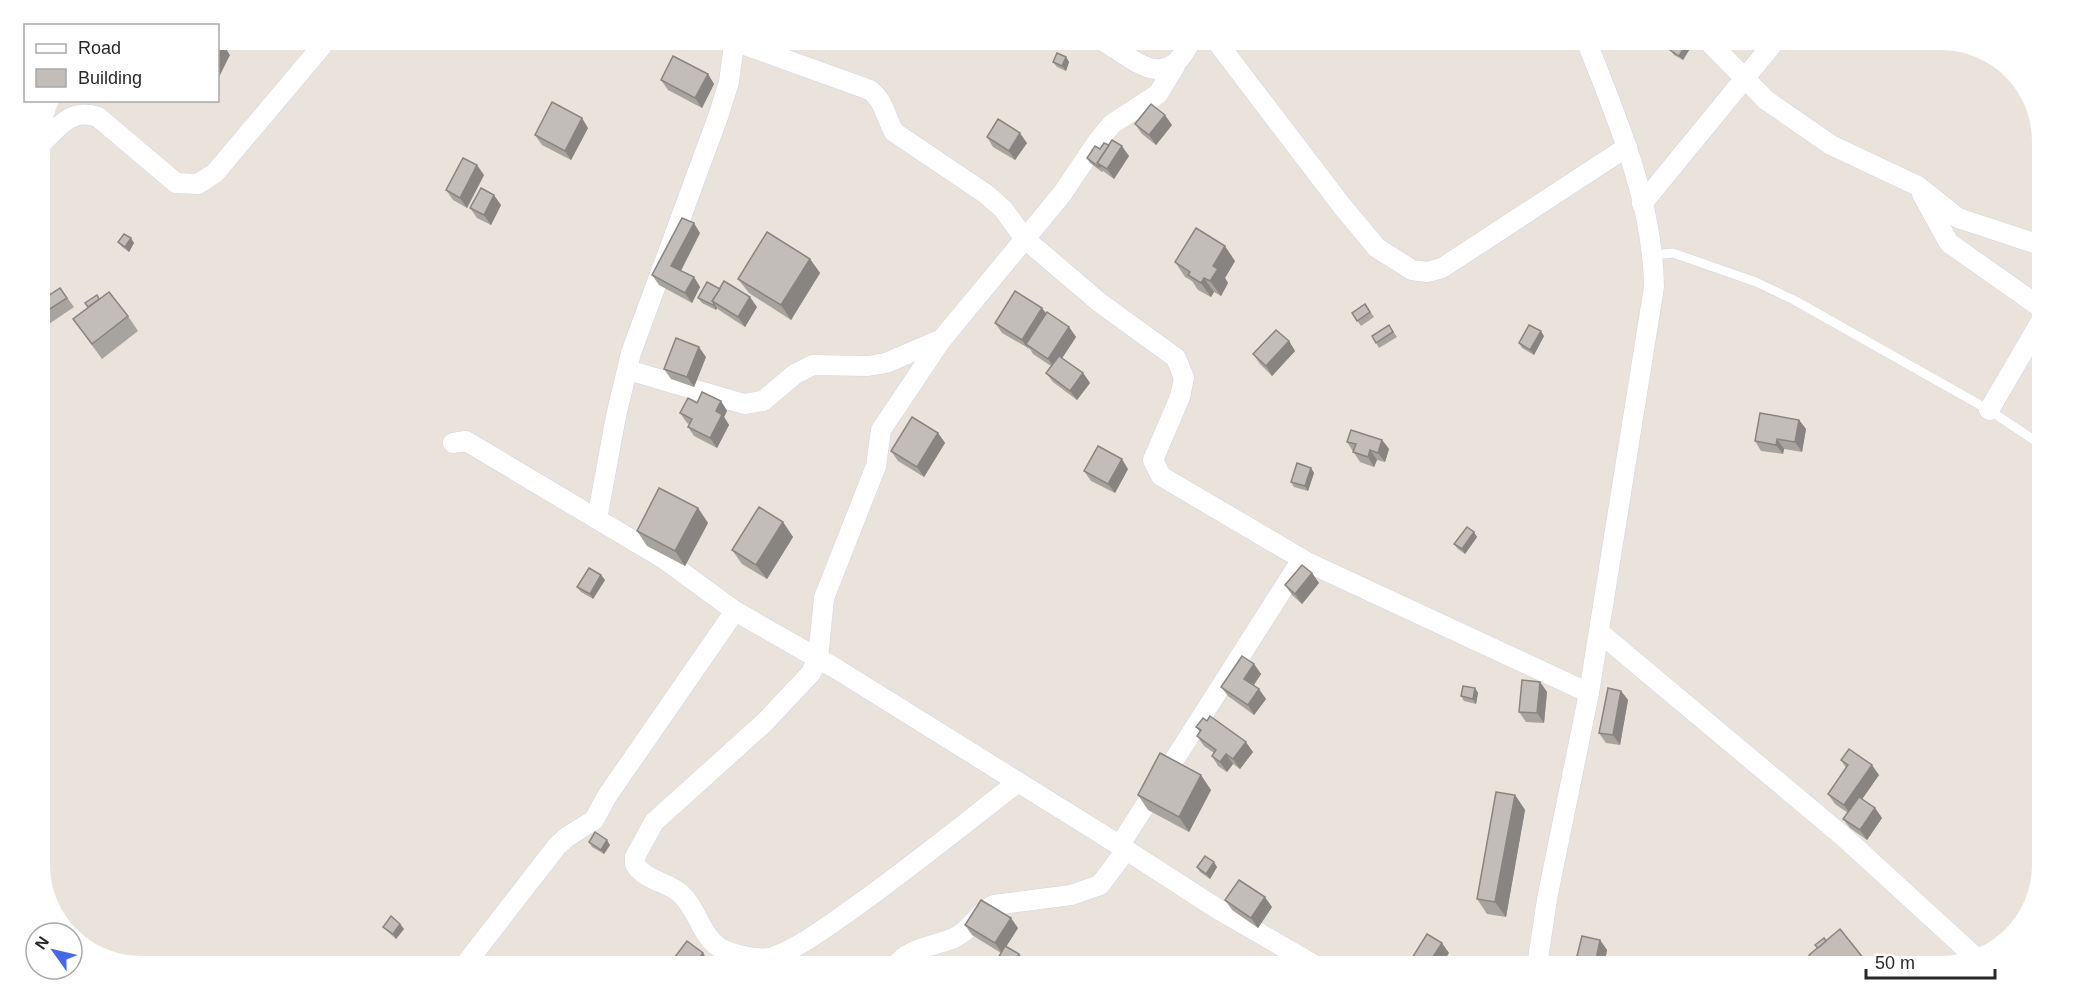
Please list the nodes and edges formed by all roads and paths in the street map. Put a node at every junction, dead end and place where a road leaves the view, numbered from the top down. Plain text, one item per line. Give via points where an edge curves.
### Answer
1 (319, 50) edge
2 (733, 50) edge
3 (774, 50) edge
4 (1118, 50) edge
5 (1186, 50) edge
6 (1223, 50) edge
7 (1590, 50) edge
8 (1719, 50) edge
9 (1768, 50) edge
10 (1175, 66) junction
11 (1743, 79) junction
12 (50, 135) edge
13 (1627, 147) junction
14 (1918, 186) junction
15 (1642, 204) junction
16 (1025, 239) junction
17 (2032, 242) edge
18 (1653, 255) junction
19 (2032, 301) edge
20 (2032, 337) edge
21 (942, 339) junction
22 (628, 370) junction
23 (1989, 410) junction
24 (2032, 439) edge
25 (453, 443) dead end
26 (597, 519) junction
27 (1302, 558) junction
28 (735, 611) junction
29 (1599, 632) junction
30 (818, 658) junction
31 (1589, 693) junction
32 (1018, 782) junction
33 (1123, 848) junction
34 (1968, 951) edge
35 (472, 956) edge
36 (749, 956) edge
37 (775, 956) edge
38 (906, 956) edge
39 (1299, 956) edge
40 (1538, 956) edge

1 - 12 street via 215,173 198,183 187,185 167,177 98,117 87,113 68,118
2 - 22 street via 726,92 649,301
3 - 16 street via 870,90 884,104 894,132 986,194 1003,209
4 - 10 street via 1150,69
5 - 10 street
6 - 13 street via 1377,248 1412,270 1442,268
7 - 13 street
8 - 11 street
9 - 11 street
10 - 16 street via 1158,94 1112,124 1096,142 1062,194
11 - 14 street via 1785,115 1831,145
11 - 15 street
13 - 15 street
14 - 17 street via 1958,218
14 - 19 street via 1949,243
15 - 18 street
16 - 21 street
16 - 27 street via 1099,302 1176,358 1184,378 1153,460 1161,476
18 - 23 lane via 1673,253 1756,282
18 - 29 street via 1654,287
20 - 23 street
21 - 22 street via 886,363 813,365 795,374 762,401 744,404
21 - 30 street via 881,429 876,466 824,598
22 - 26 street
23 - 24 lane
25 - 26 street via 466,441
26 - 28 street via 664,559
27 - 31 street
27 - 33 street
28 - 30 street
28 - 35 street via 607,796 598,815 556,846
29 - 31 street
29 - 34 street via 1845,838
30 - 32 street
30 - 36 street via 798,689 654,822 635,857 638,869 678,891 720,948
31 - 40 street via 1546,899
32 - 33 street
32 - 37 street via 906,871 808,940
33 - 38 street via 1111,873 1100,885 1071,895 994,905 985,909 965,932
33 - 39 street

